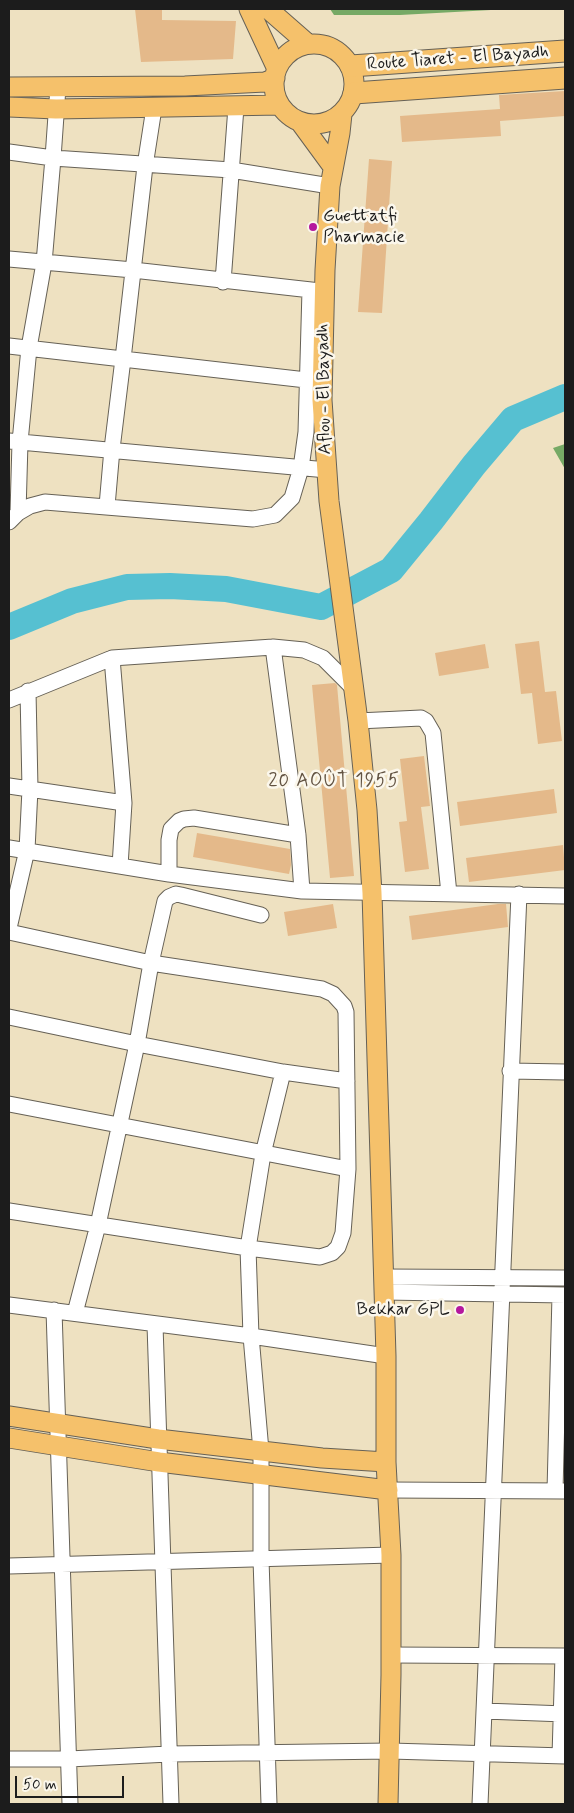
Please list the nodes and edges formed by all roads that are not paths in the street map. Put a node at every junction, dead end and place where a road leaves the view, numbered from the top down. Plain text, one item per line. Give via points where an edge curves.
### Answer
1 (248, 9) edge
2 (268, 9) edge
3 (308, 44) junction
4 (565, 51) edge
5 (351, 66) junction
6 (276, 73) junction
7 (565, 78) edge
8 (185, 86) junction
9 (9, 87) edge
10 (58, 87) junction
11 (354, 93) junction
12 (280, 105) junction
13 (9, 106) edge
14 (186, 107) junction
15 (236, 107) junction
16 (154, 108) junction
17 (56, 109) junction
18 (342, 114) junction
19 (300, 122) junction
20 (9, 152) edge
21 (54, 158) junction
22 (144, 166) junction
23 (333, 167) junction
24 (230, 170) junction
25 (330, 186) junction
26 (9, 259) edge
27 (44, 263) junction
28 (133, 270) junction
29 (223, 282) junction
30 (317, 291) junction
31 (9, 346) edge
32 (29, 348) junction
33 (124, 359) junction
34 (315, 380) junction
35 (15, 441) edge
36 (112, 449) junction
37 (301, 468) junction
38 (327, 470) junction
39 (107, 506) junction
40 (13, 517) edge
41 (273, 647) junction
42 (112, 658) junction
43 (354, 689) junction
44 (28, 691) junction
45 (9, 700) edge
46 (358, 721) junction
47 (9, 786) edge
48 (30, 789) junction
49 (124, 802) junction
50 (298, 835) junction
51 (9, 848) edge
52 (27, 850) junction
53 (120, 866) junction
54 (169, 874) junction
55 (302, 891) junction
56 (372, 893) junction
57 (449, 894) junction
58 (519, 894) junction
59 (565, 896) edge
60 (261, 915) dead end
61 (9, 928) edge
62 (9, 932) edge
63 (151, 963) junction
64 (9, 1017) edge
65 (136, 1044) junction
66 (510, 1071) junction
67 (283, 1072) junction
68 (565, 1072) edge
69 (347, 1081) junction
70 (9, 1104) edge
71 (120, 1124) junction
72 (263, 1154) junction
73 (348, 1169) junction
74 (9, 1211) edge
75 (98, 1225) junction
76 (248, 1248) junction
77 (565, 1269) edge
78 (504, 1278) junction
79 (565, 1278) edge
80 (383, 1284) junction
81 (502, 1295) junction
82 (563, 1295) edge
83 (9, 1305) edge
84 (54, 1310) junction
85 (75, 1313) junction
86 (154, 1325) junction
87 (251, 1336) junction
88 (386, 1356) junction
89 (9, 1416) edge
90 (58, 1424) junction
91 (9, 1438) edge
92 (158, 1439) junction
93 (58, 1446) junction
94 (261, 1451) junction
95 (159, 1462) junction
96 (386, 1462) junction
97 (260, 1475) junction
98 (388, 1490) junction
99 (493, 1491) junction
100 (560, 1491) edge
101 (391, 1555) junction
102 (261, 1559) junction
103 (163, 1562) junction
104 (62, 1564) junction
105 (9, 1566) edge
106 (391, 1654) junction
107 (486, 1656) junction
108 (564, 1656) edge
109 (484, 1711) junction
110 (563, 1714) edge
111 (390, 1751) junction
112 (169, 1754) junction
113 (267, 1754) junction
114 (482, 1754) junction
115 (563, 1756) edge
116 (69, 1759) junction
117 (9, 1760) edge
118 (70, 1804) edge
119 (171, 1804) edge
120 (269, 1804) edge
121 (388, 1804) edge
122 (480, 1804) edge

1 - 6 main road
2 - 3 main road
3 - 5 main road via 333,48
3 - 6 main road via 289,52
4 - 5 highway, Route Tiaret - El Bayadh
5 - 11 main road via 355,79
6 - 8 main road via 265,82
6 - 12 main road via 275,93
7 - 11 highway, Route Tiaret - El Bayadh
8 - 10 main road
8 - 14 main road
9 - 10 main road
10 - 17 street
11 - 18 main road
12 - 15 main road
12 - 19 main road
13 - 17 main road
14 - 15 main road
14 - 16 main road
15 - 24 street
16 - 17 main road
16 - 22 street
17 - 21 street
18 - 19 main road via 329,122
18 - 23 main road, Aflou - El Bayadh
19 - 23 main road
20 - 21 street
21 - 22 street
21 - 27 street
22 - 24 street
22 - 28 street
23 - 25 main road, Aflou - El Bayadh
24 - 25 street
24 - 29 street
25 - 30 main road, Aflou - El Bayadh
26 - 27 street
27 - 28 street
27 - 32 street
28 - 29 street
28 - 33 street
29 - 30 street
30 - 34 main road, Aflou - El Bayadh
31 - 32 street
32 - 33 street
32 - 35 street
33 - 34 street
33 - 36 street
34 - 37 street
34 - 38 main road, Aflou - El Bayadh
35 - 36 street
35 - 40 street
36 - 37 street
36 - 39 street
37 - 38 street
37 - 39 street via 292,498 276,515 263,518
38 - 43 main road, Aflou - El Bayadh
39 - 40 street via 45,502 30,506
41 - 42 street
41 - 43 street via 304,650 323,658
41 - 50 street
42 - 44 street
42 - 49 street
43 - 46 main road, Aflou - El Bayadh
44 - 45 street
44 - 48 street
46 - 56 main road, Aflou - El Bayadh
46 - 57 street via 421,718 433,733
47 - 48 street
48 - 49 street
48 - 52 street
49 - 53 street
50 - 54 street via 184,819 171,829
50 - 55 street
51 - 52 street
52 - 53 street
52 - 61 street
53 - 54 street
54 - 55 street
55 - 56 street
56 - 57 street
56 - 80 main road, Aflou - El Bayadh
57 - 58 street
58 - 59 street
58 - 66 street
60 - 63 street via 176,894 169,897 163,906
62 - 63 street
63 - 65 street
63 - 69 street via 322,989 333,994 346,1012
64 - 65 street
65 - 67 street
65 - 71 street
66 - 68 street
66 - 78 street
67 - 69 street
67 - 72 street
69 - 73 street
70 - 71 street
71 - 72 street
71 - 75 street
72 - 73 street
72 - 76 street
73 - 76 street via 343,1233 332,1253 320,1257
74 - 75 street
75 - 76 street
75 - 85 street
76 - 87 street
77 - 79 street
78 - 79 street
78 - 80 street
78 - 81 street
80 - 81 street
80 - 88 main road, Aflou - El Bayadh
81 - 82 street
81 - 99 street
82 - 100 street
83 - 84 street
84 - 85 street
84 - 90 street
85 - 86 street
86 - 87 street
86 - 92 street
87 - 88 street
87 - 94 street
88 - 96 main road, Aflou - El Bayadh
89 - 90 main road
90 - 92 main road
90 - 93 street
91 - 93 main road
92 - 94 main road
92 - 95 street
93 - 95 main road
93 - 104 street
94 - 96 main road via 357,1462
94 - 97 street
95 - 97 main road
95 - 103 street
96 - 98 main road, Aflou - El Bayadh
97 - 98 main road
97 - 102 street
98 - 99 street
98 - 101 main road, Aflou - El Bayadh
99 - 100 street
99 - 107 street
101 - 102 street
101 - 106 main road, Aflou - El Bayadh
102 - 103 street
102 - 113 street
103 - 104 street
103 - 112 street
104 - 105 street
104 - 116 street
106 - 107 street
106 - 111 main road, Aflou - El Bayadh
107 - 108 street
107 - 109 street
108 - 110 street
109 - 110 street
109 - 114 street
110 - 115 street
111 - 113 street
111 - 114 street
111 - 121 main road, Aflou - El Bayadh
112 - 113 street
112 - 116 street
112 - 119 street
113 - 120 street
114 - 115 street
114 - 122 street
116 - 117 street
116 - 118 street

